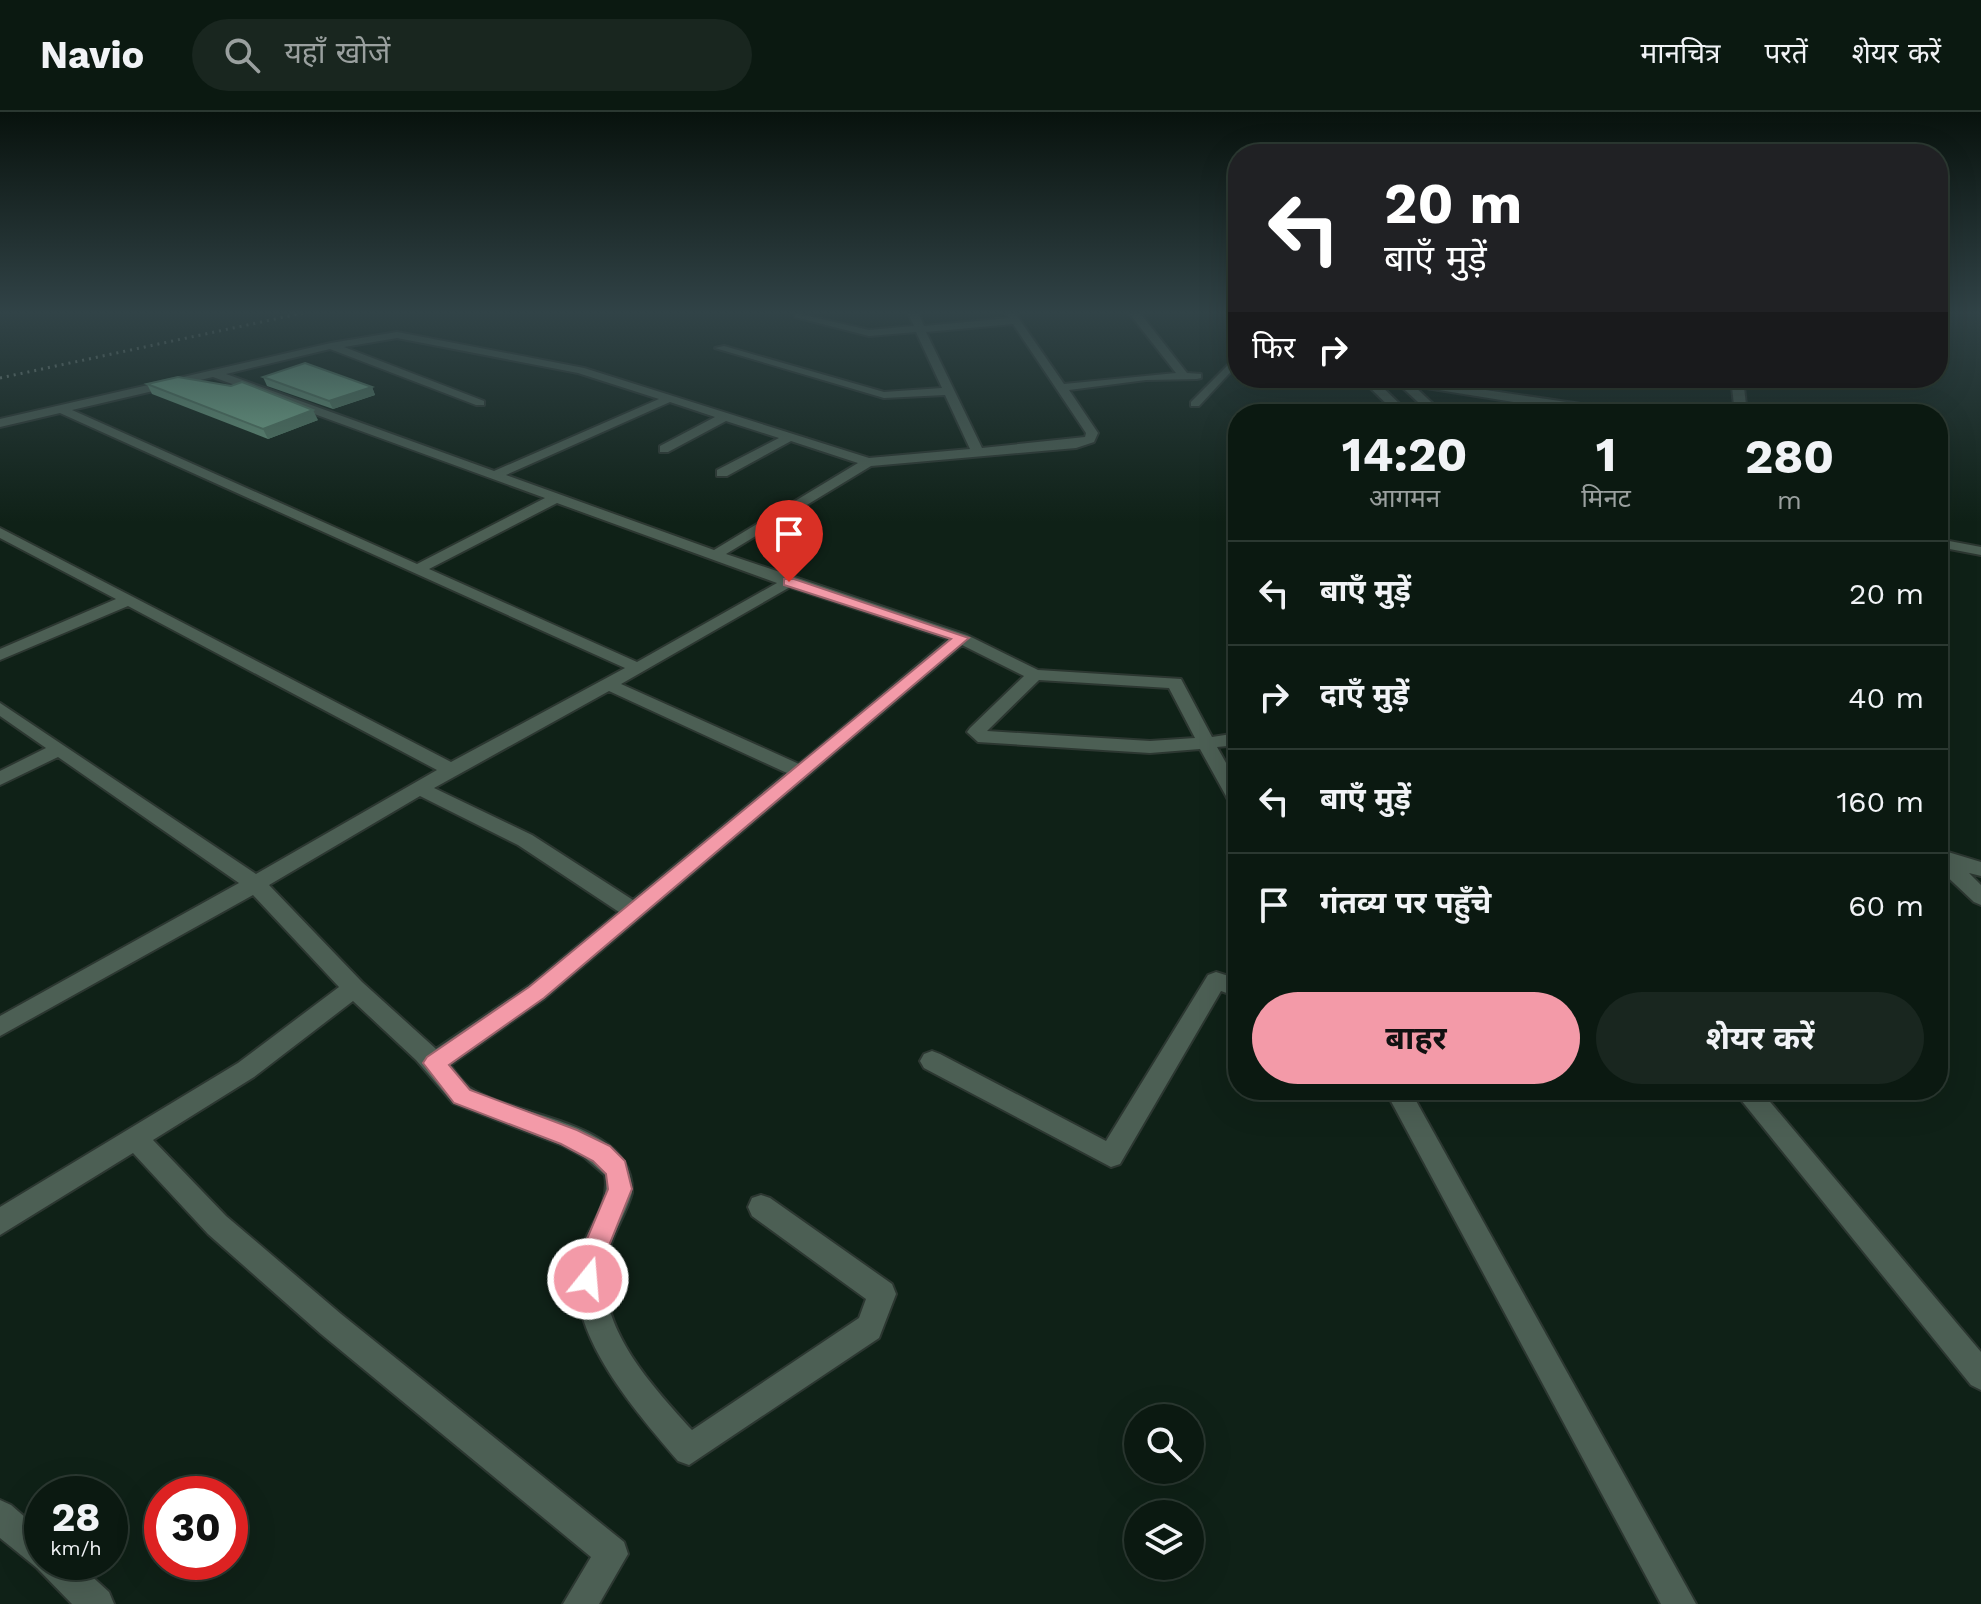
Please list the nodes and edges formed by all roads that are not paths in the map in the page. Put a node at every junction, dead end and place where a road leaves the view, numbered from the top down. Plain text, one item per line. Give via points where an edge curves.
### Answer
1 (171, 383) edge
2 (240, 383) edge
3 (427, 383) edge
4 (618, 383) edge
5 (841, 383) edge
6 (944, 383) edge
7 (1056, 383) edge
8 (1118, 383) edge
9 (1215, 383) edge
10 (1060, 388) junction
11 (1377, 388) edge
12 (1410, 388) edge
13 (1453, 388) edge
14 (948, 391) junction
15 (668, 399) junction
16 (480, 403) dead end
17 (1195, 404) dead end
18 (1393, 404) edge
19 (1427, 404) edge
20 (1546, 404) edge
21 (59, 408) junction
22 (724, 417) junction
23 (0, 423) edge
24 (790, 437) junction
25 (664, 449) dead end
26 (978, 453) junction
27 (868, 462) junction
28 (722, 473) dead end
29 (495, 475) junction
30 (556, 498) junction
31 (0, 532) edge
32 (1948, 545) edge
33 (1981, 551) edge
34 (715, 555) junction
35 (418, 569) junction
36 (789, 582) junction
37 (130, 599) junction
38 (961, 638) junction
39 (0, 655) edge
40 (638, 668) junction
41 (1035, 675) junction
42 (608, 684) junction
43 (0, 708) edge
44 (1228, 740) edge
45 (1206, 743) junction
46 (59, 749) junction
47 (451, 770) junction
48 (799, 771) junction
49 (0, 779) edge
50 (1228, 783) edge
51 (419, 788) junction
52 (1948, 860) edge
53 (1948, 866) edge
54 (1981, 869) edge
55 (255, 884) junction
56 (1981, 897) edge
57 (632, 910) junction
58 (1228, 985) edge
59 (354, 988) junction
60 (0, 1027) edge
61 (932, 1061) dead end
62 (434, 1063) junction
63 (1402, 1100) edge
64 (1753, 1100) edge
65 (135, 1138) junction
66 (761, 1207) dead end
67 (0, 1222) edge
68 (1981, 1375) edge
69 (0, 1516) edge
70 (24, 1538) edge
71 (71, 1580) edge
72 (97, 1604) edge
73 (580, 1604) edge
74 (1679, 1604) edge

1 - 21 street
2 - 29 street
3 - 16 street
4 - 15 street
5 - 14 street via 884,395
6 - 14 street
7 - 10 street
8 - 10 street
9 - 17 street
10 - 26 street via 1092,433 1090,439
11 - 18 street
12 - 19 street
13 - 20 street
14 - 26 street
15 - 22 street
15 - 29 street
21 - 23 street
21 - 35 street
22 - 24 street
22 - 25 street
24 - 27 street
24 - 28 street
26 - 27 street
27 - 34 street
29 - 30 street
30 - 34 street
30 - 35 street
31 - 37 street
32 - 33 street
34 - 36 street
35 - 40 street
36 - 38 street
36 - 40 street
37 - 39 street
37 - 47 street
38 - 41 street
38 - 48 street
40 - 42 street
41 - 45 street via 1175,683
41 - 45 street via 976,732 1001,740 1150,747
42 - 47 street
42 - 48 street
43 - 46 street
44 - 45 street
45 - 50 street
46 - 49 street
46 - 55 street
47 - 51 street
48 - 57 street
51 - 55 street
51 - 57 street via 525,840
52 - 54 street
53 - 56 street
55 - 59 street
55 - 60 street
57 - 62 street via 537,992
58 - 61 street via 1216,981 1111,1156
59 - 62 street
59 - 65 street via 246,1070
62 - 66 street via 462,1097 569,1137 602,1153 617,1169 620,1189 588,1279 596,1315 627,1372 689,1450 869,1328 881,1306 882,1294
63 - 74 street
64 - 68 street
65 - 67 street
65 - 73 street via 228,1235 612,1554
69 - 70 street
71 - 72 street

